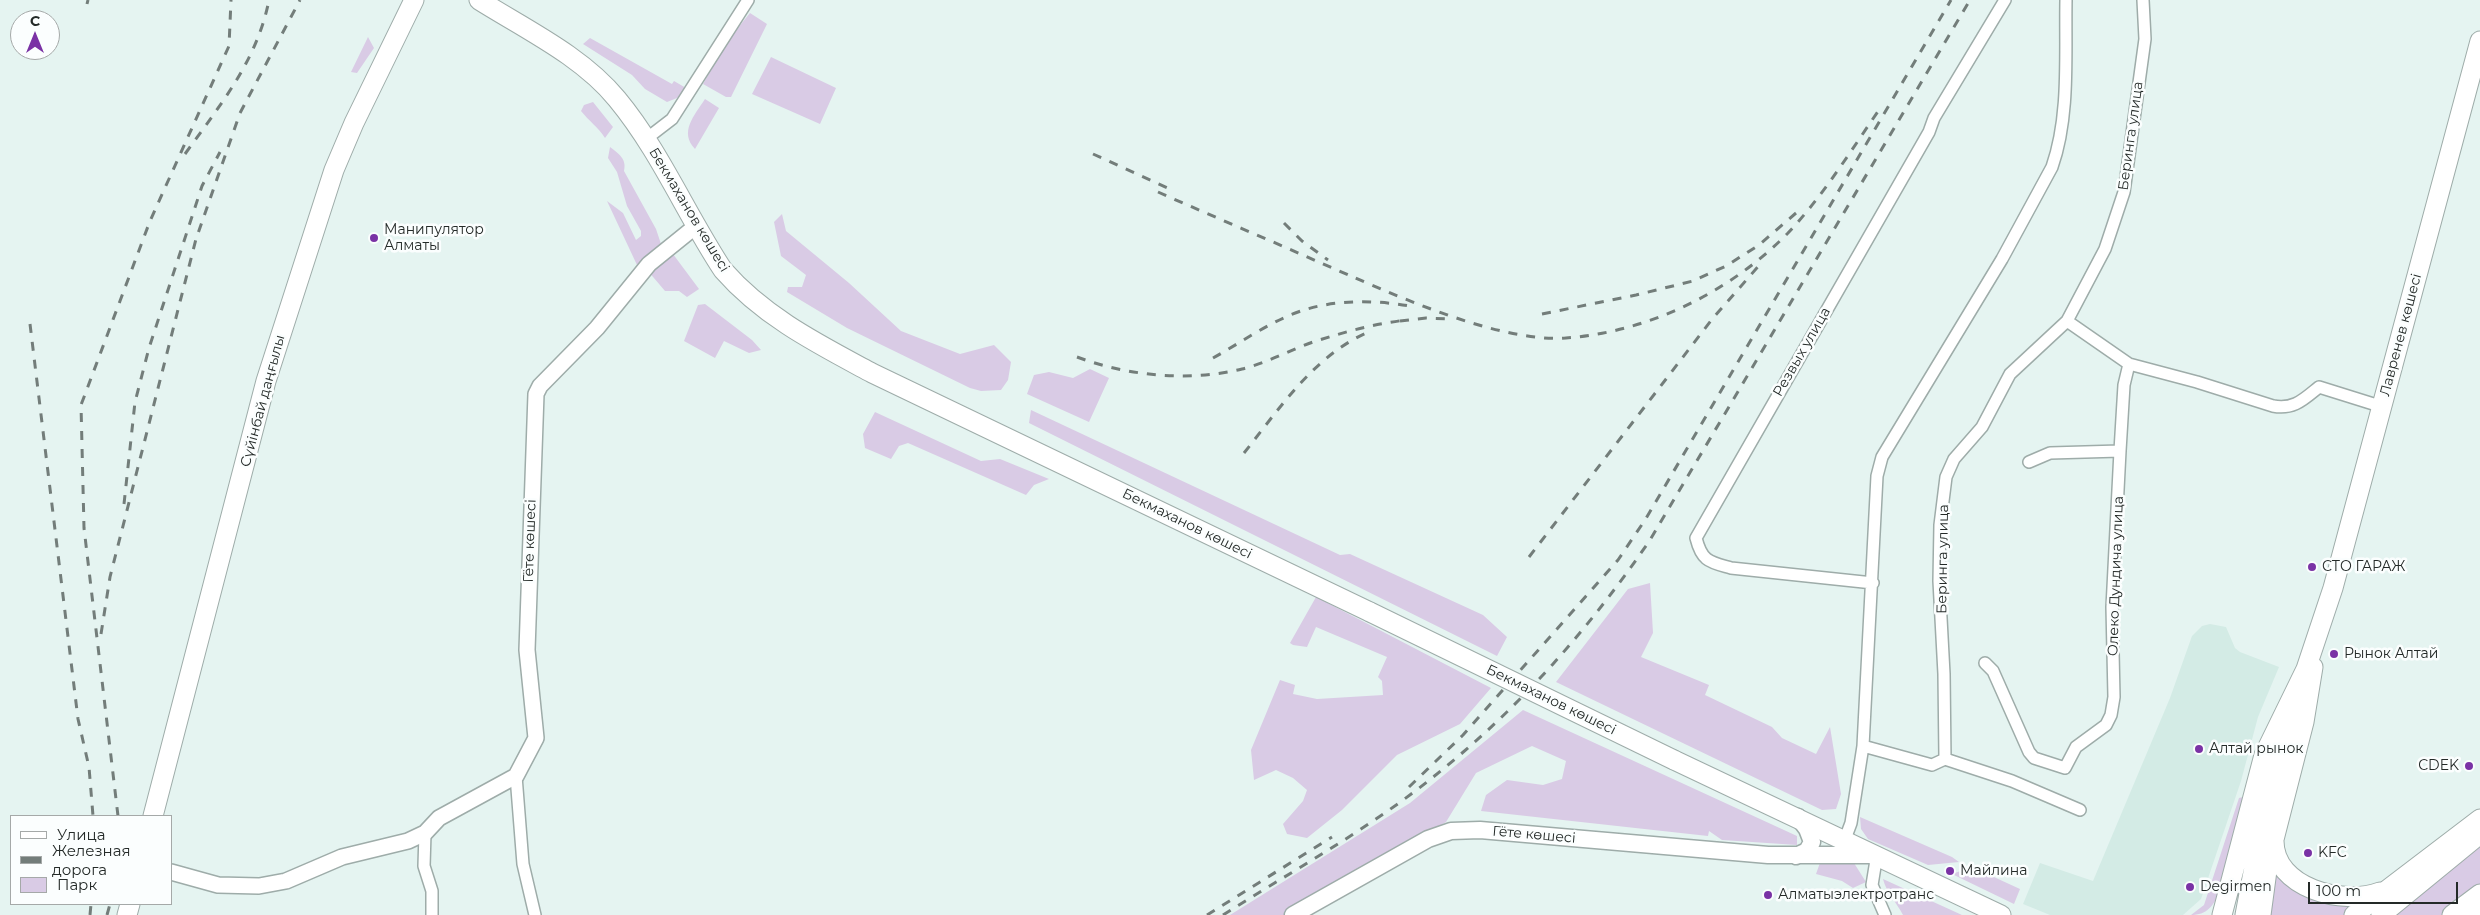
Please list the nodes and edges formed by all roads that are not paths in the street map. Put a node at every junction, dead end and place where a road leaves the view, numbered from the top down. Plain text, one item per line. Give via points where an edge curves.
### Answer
1 (414, 0) edge
2 (479, 0) edge
3 (748, 0) edge
4 (2005, 0) edge
5 (2066, 0) edge
6 (2143, 0) edge
7 (2480, 41) edge
8 (646, 139) junction
9 (696, 226) junction
10 (2067, 321) junction
11 (2129, 364) junction
12 (2383, 407) junction
13 (2120, 451) junction
14 (2029, 462) dead end
15 (1873, 583) junction
16 (2320, 629) junction
17 (1985, 663) dead end
18 (2306, 669) junction
19 (1863, 746) junction
20 (1945, 759) junction
21 (516, 776) junction
22 (2080, 810) dead end
23 (153, 815) edge
24 (1798, 817) junction
25 (2480, 819) edge
26 (425, 833) junction
27 (2480, 834) edge
28 (1845, 839) junction
29 (2274, 839) junction
30 (1877, 854) junction
31 (1796, 856) junction
32 (172, 872) edge
33 (2388, 888) junction
34 (2480, 894) edge
35 (2226, 895) junction
36 (2480, 912) edge
37 (432, 915) edge
38 (535, 915) edge
39 (1292, 915) edge
40 (1885, 915) edge
41 (2001, 915) edge
42 (2210, 915) edge
43 (2222, 915) edge
44 (2244, 915) edge
45 (2261, 915) edge
46 (2354, 915) edge
47 (2381, 915) edge
48 (2452, 915) edge
49 (2477, 915) edge

1 - 23 main road, Сүйінбай даңғылы via 334,170 266,381
2 - 8 main road, Бекмаханов көшесі via 541,38 601,82
3 - 8 street via 672,119
4 - 15 street, Резвых улица via 1934,118 1696,538 1700,552 1709,562 1731,568
5 - 15 street via 2063,108 2057,154 2002,259 1882,457 1877,476
6 - 10 street, Беринга улица via 2145,39 2124,192 2105,249
7 - 12 main road, Лавренев көшесі
8 - 9 main road, Бекмаханов көшесі
9 - 21 street, Гёте көшесі via 649,264 597,328 536,394 527,650 536,738
9 - 24 main road, Бекмаханов көшесі, bridge via 723,270 739,288 795,332 872,373
10 - 11 street
10 - 20 street, Беринга улица via 2010,374 1982,427 1954,459 1946,478 1940,525
11 - 12 street via 2285,408 2298,403 2319,387
11 - 13 street, Олеко Дундича улица via 2124,385
12 - 16 main road, Лавренев көшесі
13 - 14 street via 2050,453
13 - 17 street, Олеко Дундича улица via 2112,607 2114,697 2112,715 2106,726 2076,746 2064,768 2034,758 1993,671
15 - 19 street
16 - 18 main road, Лавренев көшесі
16 - 29 main road, Лавренев көшесі via 2304,722
18 - 35 main road, Лавренев көшесі via 2264,755
18 - 44 main road via 2262,825
19 - 20 street via 1932,765
19 - 28 street via 1851,823
20 - 22 street via 2012,781
21 - 26 street via 439,818
21 - 38 street via 523,864
24 - 28 main road, Бекмаханов көшесі
24 - 31 main road via 1812,842 1807,851
25 - 33 main road
26 - 32 street via 259,886 218,885
26 - 37 street via 424,866 432,891
27 - 47 main road
28 - 30 main road, Бекмаханов көшесі
29 - 33 main road via 2275,854 2282,866 2294,878 2313,888 2356,898
29 - 45 main road, Лавренев көшесі via 2264,879
30 - 31 main road, Гёте көшесі
30 - 40 street via 1872,885
30 - 41 main road, Бекмаханов көшесі
31 - 39 main road, Гёте көшесі via 1480,830 1451,831 1428,839
33 - 46 main road
34 - 48 main road
35 - 42 main road
35 - 43 main road, Лавренев көшесі
36 - 49 main road

